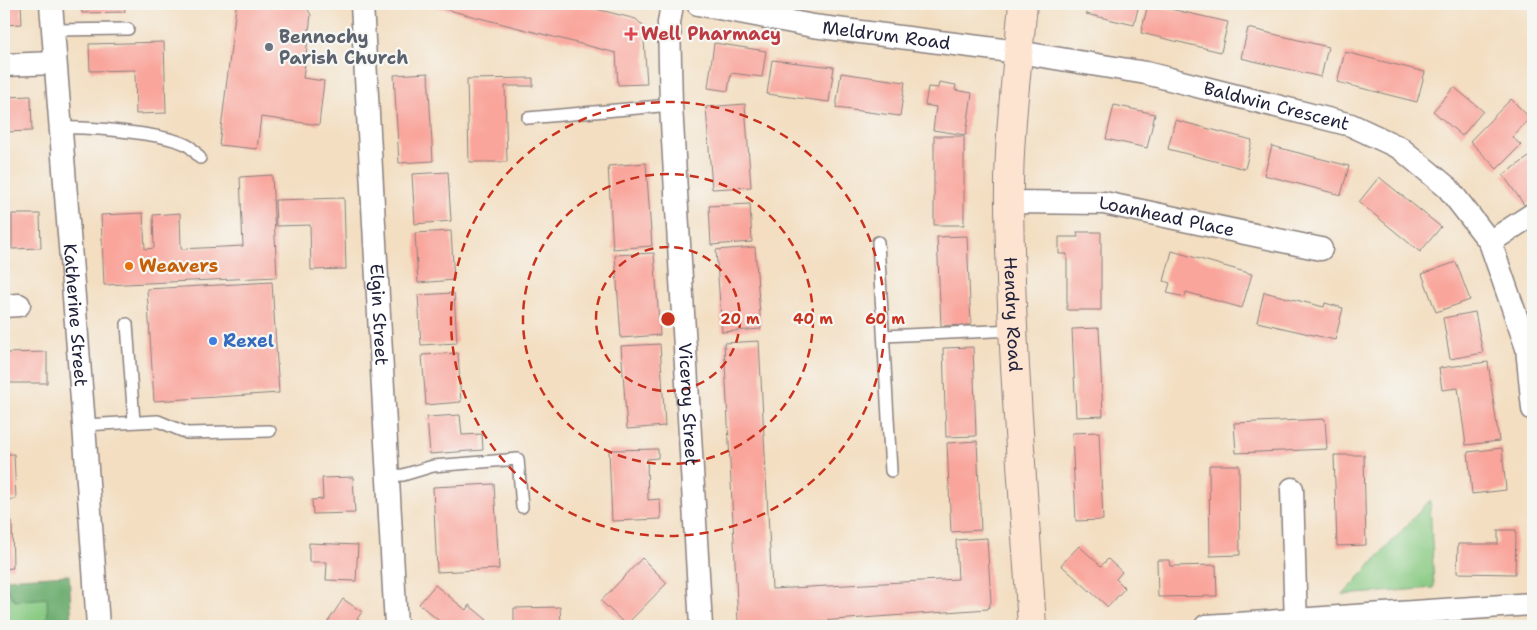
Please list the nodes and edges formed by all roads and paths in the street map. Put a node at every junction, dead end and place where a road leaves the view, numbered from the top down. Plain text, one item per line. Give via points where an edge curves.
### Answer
1 (51, 4) edge
2 (362, 4) edge
3 (672, 4) edge
4 (698, 4) edge
5 (1023, 4) edge
6 (128, 29) dead end
7 (53, 30) junction
8 (1018, 52) junction
9 (55, 63) junction
10 (4, 65) edge
11 (671, 105) junction
12 (528, 118) dead end
13 (61, 128) junction
14 (200, 158) dead end
15 (1009, 202) junction
16 (1533, 214) edge
17 (878, 242) dead end
18 (1490, 242) junction
19 (1321, 249) dead end
20 (127, 324) dead end
21 (1014, 330) junction
22 (884, 336) junction
23 (1533, 409) edge
24 (134, 422) junction
25 (84, 425) junction
26 (270, 431) dead end
27 (891, 471) dead end
28 (388, 476) junction
29 (1292, 489) dead end
30 (522, 507) dead end
31 (1533, 604) edge
32 (1296, 623) edge
33 (98, 626) edge
34 (396, 626) edge
35 (701, 626) edge
36 (1032, 626) edge
37 (1206, 626) edge

1 - 7 street, Katherine Street
2 - 28 street, Elgin Street
3 - 11 street, Viceroy Street via 668,23
4 - 8 street, Meldrum Road via 812,26
5 - 8 street, Hendry Road
6 - 7 lane
7 - 9 street, Katherine Street
8 - 15 street, Hendry Road
8 - 18 street, Baldwin Crescent via 1146,73 1351,124 1400,148 1448,188
9 - 10 street
9 - 13 street, Katherine Street
11 - 12 lane
11 - 35 street, Viceroy Street
13 - 14 lane via 80,127 164,137 189,146
13 - 25 street, Katherine Street
15 - 19 street, Loanhead Place via 1104,203
15 - 21 street, Hendry Road
16 - 18 street
17 - 22 lane
18 - 23 street, Baldwin Crescent via 1527,348
20 - 24 lane
21 - 22 lane
21 - 36 street, Hendry Road
22 - 27 lane
24 - 25 lane
24 - 26 lane via 158,421 187,433
25 - 33 street, Katherine Street
28 - 30 lane via 433,466 518,459
28 - 34 street, Elgin Street
29 - 32 street
31 - 32 street
32 - 37 street

